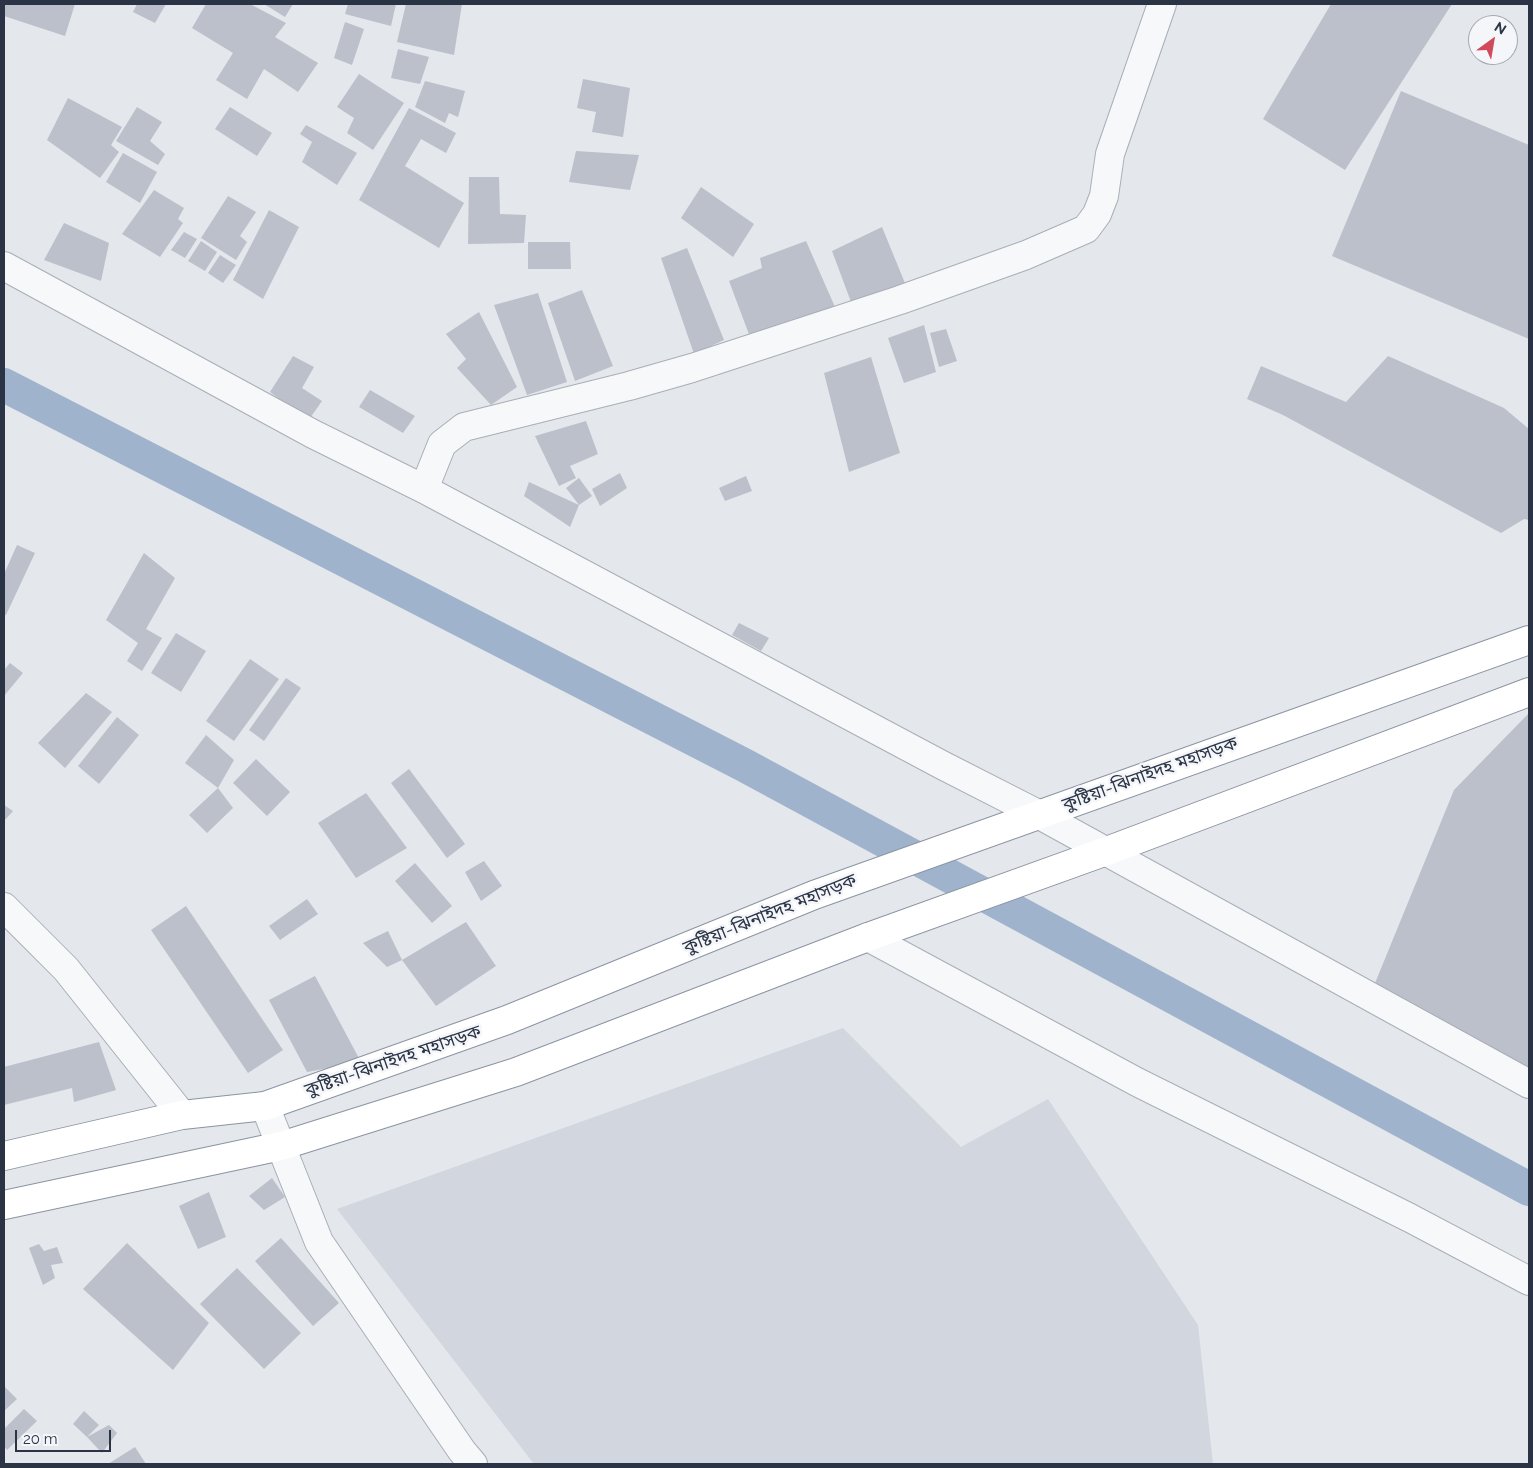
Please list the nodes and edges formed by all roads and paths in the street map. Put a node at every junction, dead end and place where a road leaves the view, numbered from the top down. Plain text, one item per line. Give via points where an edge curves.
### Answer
1 (1162, 4) edge
2 (4, 266) edge
3 (424, 489) junction
4 (1529, 640) edge
5 (1529, 692) edge
6 (1038, 814) junction
7 (1104, 852) junction
8 (4, 907) edge
9 (874, 935) junction
10 (1529, 1084) edge
11 (265, 1106) junction
12 (182, 1115) junction
13 (281, 1146) junction
14 (4, 1156) edge
15 (4, 1205) edge
16 (1529, 1281) edge
17 (473, 1464) edge

1 - 3 street via 1110,154 1104,196 1086,229 1026,255 900,300 692,368 464,427 442,444
2 - 3 street via 313,434
3 - 6 street
4 - 6 highway, কুষ্টিয়া-ঝিনাইদহ মহাসড়ক
5 - 7 highway
6 - 7 street
6 - 11 highway, কুষ্টিয়া-ঝিনাইদহ মহাসড়ক via 814,895 507,1020
7 - 9 highway
7 - 10 street
8 - 12 street via 66,968
9 - 13 highway via 516,1072
9 - 16 street via 1137,1082
11 - 12 highway, কুষ্টিয়া-ঝিনাইদহ মহাসড়ক
11 - 13 street
12 - 14 highway, কুষ্টিয়া-ঝিনাইদহ মহাসড়ক
13 - 15 highway
13 - 17 street via 319,1242

